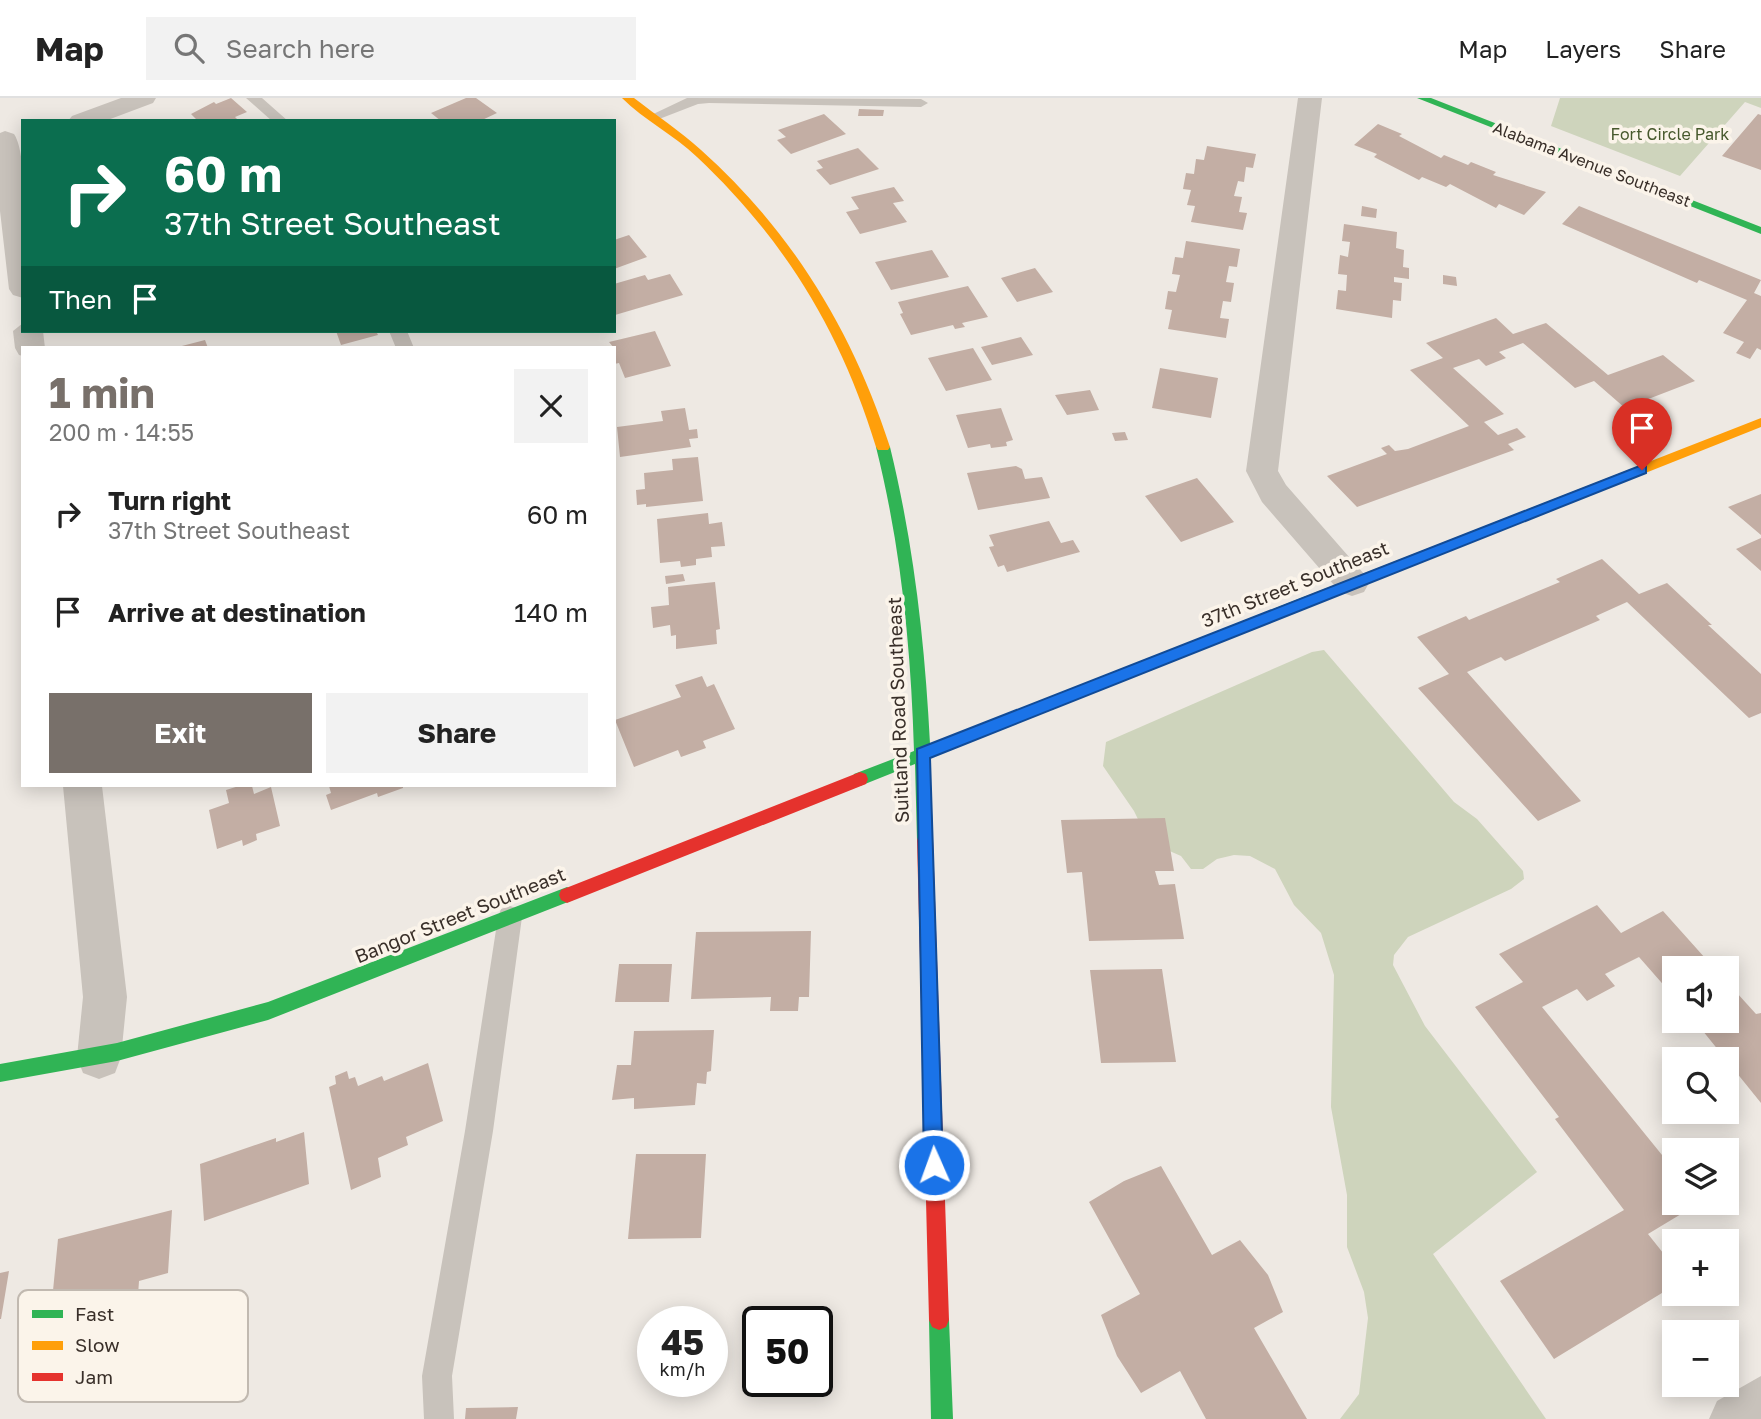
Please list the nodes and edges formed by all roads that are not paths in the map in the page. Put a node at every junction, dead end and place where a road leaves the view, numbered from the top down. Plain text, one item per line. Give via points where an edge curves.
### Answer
1 (144, 98) edge
2 (253, 98) edge
3 (627, 98) edge
4 (1310, 98) edge
5 (1422, 98) edge
6 (921, 103) dead end
7 (654, 117) junction
8 (86, 119) edge
9 (279, 119) edge
10 (9, 138) edge
11 (1761, 230) edge
12 (21, 267) edge
13 (1761, 422) edge
14 (1352, 583) junction
15 (922, 754) junction
16 (82, 787) edge
17 (510, 917) junction
18 (99, 1057) junction
19 (0, 1073) edge
20 (1761, 1402) edge
21 (439, 1419) edge
22 (942, 1419) edge
23 (1735, 1419) edge

1 - 8 street
2 - 9 lane
3 - 7 main road, Suitland Road Southeast
4 - 14 street via 1262,471 1273,493
5 - 11 main road, Alabama Avenue Southeast
6 - 7 lane via 709,99
7 - 15 main road, Suitland Road Southeast via 722,173 768,224 805,273 852,356 887,449 908,540 918,623
10 - 12 street
13 - 14 main road, 37th Street Southeast
14 - 15 main road, 37th Street Southeast
15 - 17 main road, Bangor Street Southeast
15 - 22 main road, Suitland Road Southeast
16 - 18 street via 105,998
17 - 18 main road, Bangor Street Southeast via 266,1012
17 - 21 lane via 437,1376
18 - 19 main road, Bangor Street Southeast
20 - 23 street

